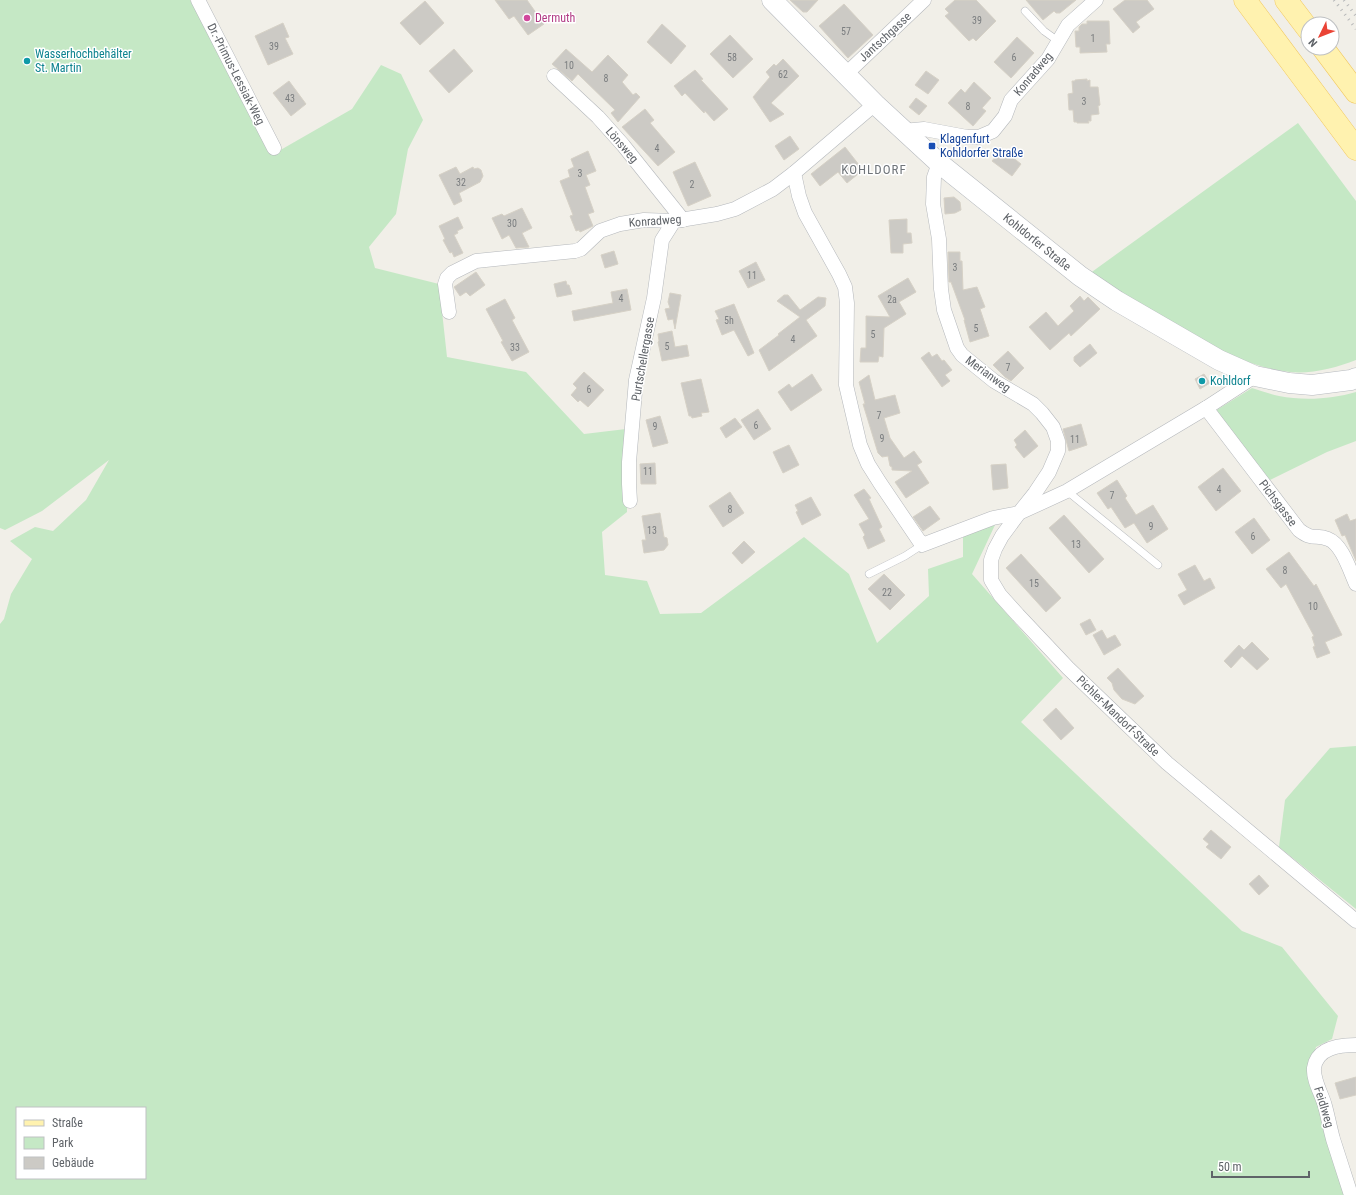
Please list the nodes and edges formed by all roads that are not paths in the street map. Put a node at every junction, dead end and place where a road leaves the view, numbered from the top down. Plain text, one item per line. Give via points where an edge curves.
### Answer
1 (198, 0) edge
2 (772, 0) edge
3 (924, 0) edge
4 (1096, 0) edge
5 (1245, 0) edge
6 (1286, 0) edge
7 (1025, 11) dead end
8 (1300, 18) edge
9 (1058, 41) junction
10 (1329, 56) edge
11 (845, 75) junction
12 (554, 76) dead end
13 (1356, 92) edge
14 (875, 104) junction
15 (903, 131) junction
16 (274, 148) dead end
17 (1356, 149) edge
18 (939, 163) junction
19 (794, 173) junction
20 (679, 220) junction
21 (449, 312) dead end
22 (1255, 376) junction
23 (1356, 378) edge
24 (1206, 408) junction
25 (1067, 491) junction
26 (630, 501) dead end
27 (1019, 513) junction
28 (922, 545) junction
29 (1158, 565) dead end
30 (869, 574) dead end
31 (1356, 584) edge
32 (1356, 920) edge
33 (1356, 1045) edge
34 (1351, 1195) edge

1 - 16 street, Dr.-Primus-Lessiak-Weg
2 - 11 street, Kohldorfer Straße
3 - 11 street, Jantschgasse
4 - 9 street, Konradweg via 1068,25
5 - 17 main road
6 - 8 main road
7 - 9 lane, Konradweg via 1044,31
9 - 15 street, Konradweg via 1048,59 1012,100 1005,116 993,131 979,137 967,137 924,129
10 - 13 main road
11 - 14 street, Kohldorfer Straße
12 - 20 street, Lönsweg via 598,117 623,145
14 - 15 street, Kohldorfer Straße
14 - 19 street, Konradweg
15 - 18 street, Kohldorfer Straße
18 - 22 street, Kohldorfer Straße via 1080,276 1117,301 1212,356
18 - 27 street, Merianweg via 934,176 933,204 939,239 944,310 957,348 994,381 1042,412 1053,427 1058,441 1058,451 1048,472
19 - 20 street, Konradweg via 773,189 735,209
19 - 28 street via 805,213 845,287 846,385 860,445 880,484
20 - 21 street, Konradweg via 644,220 620,224 600,231 581,249 575,251 476,261 447,278 445,284
20 - 26 street, Purtschellergasse via 662,240 654,298 636,380 629,462
22 - 23 street, Kohldorfer Straße via 1312,385
22 - 24 street, Pichler-Mandorf-Straße
24 - 25 street, Pichler-Mandorf-Straße
24 - 31 street, Pichsgasse via 1299,530 1311,538 1327,538 1340,549
25 - 27 street, Pichler-Mandorf-Straße
25 - 29 lane
27 - 28 street via 992,518
27 - 32 street, Pichler-Mandorf-Straße via 1002,536 991,560 991,580 1000,595 1068,668 1168,763
28 - 30 lane
33 - 34 street, Feidlweg via 1332,1047 1321,1055 1314,1067 1315,1078

